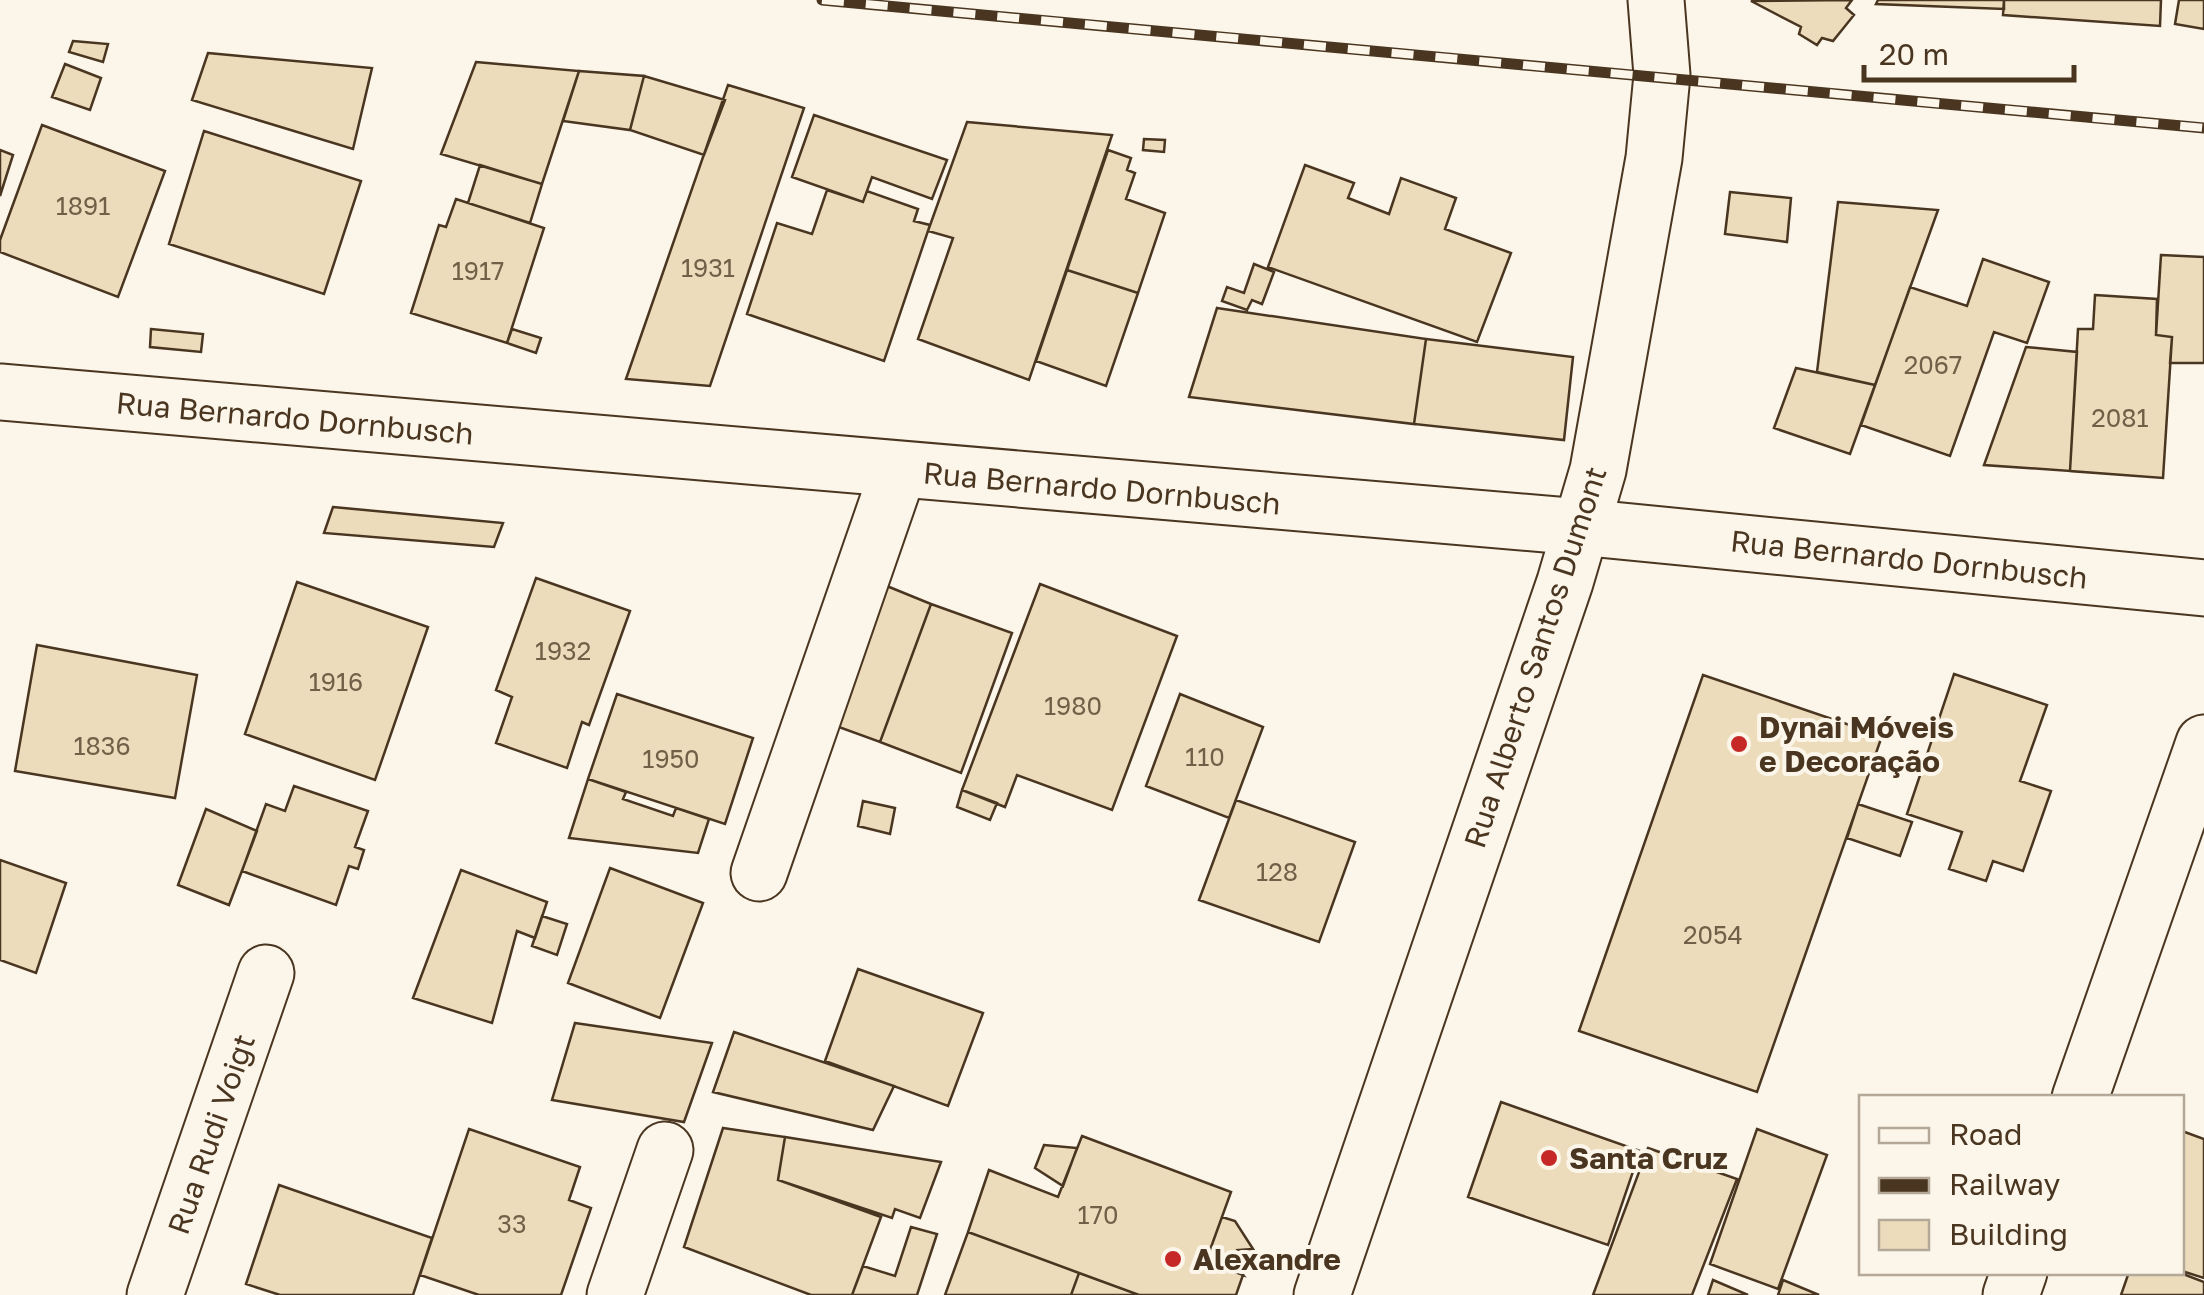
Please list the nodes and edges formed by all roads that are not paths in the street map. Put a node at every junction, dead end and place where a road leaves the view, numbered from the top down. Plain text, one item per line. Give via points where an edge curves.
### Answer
1 (1656, 0) edge
2 (0, 392) edge
3 (898, 472) junction
4 (1580, 527) junction
5 (2204, 588) edge
6 (2204, 744) edge
7 (759, 873) dead end
8 (266, 973) dead end
9 (2081, 1095) edge
10 (665, 1150) dead end
11 (156, 1295) edge
12 (616, 1295) edge
13 (1322, 1295) edge

1 - 4 main road, Rua Alberto Santos Dumont via 1662,75 1654,158 1598,470
2 - 3 main road, Rua Bernardo Dornbusch
3 - 4 main road, Rua Bernardo Dornbusch
3 - 7 main road
4 - 5 main road, Rua Bernardo Dornbusch
4 - 13 main road, Rua Alberto Santos Dumont
6 - 9 main road
8 - 11 main road, Rua Rudi Voigt
10 - 12 main road

